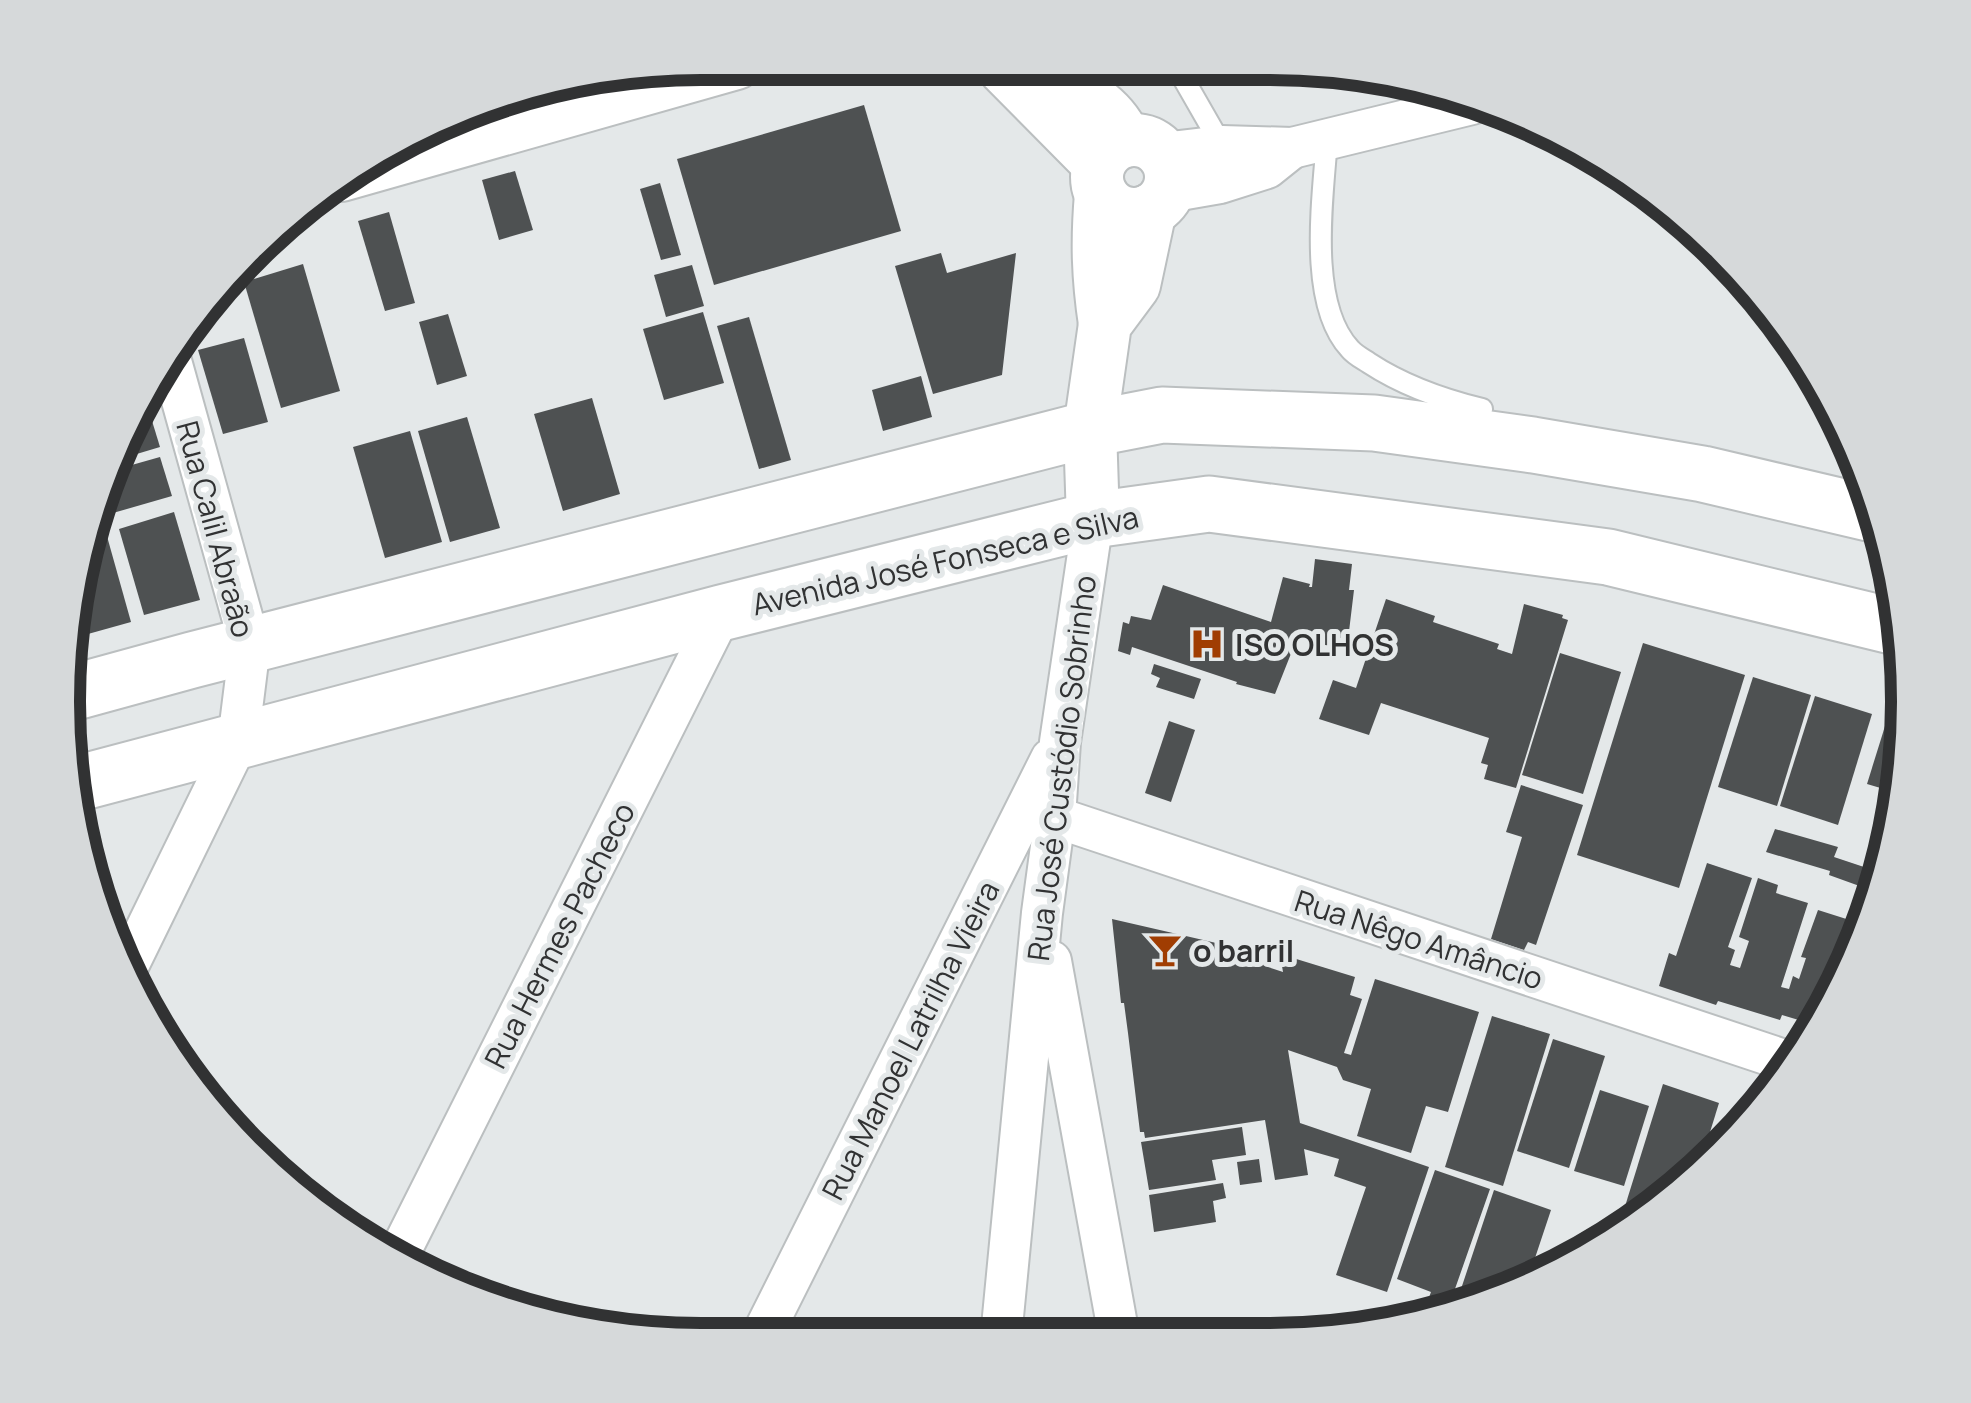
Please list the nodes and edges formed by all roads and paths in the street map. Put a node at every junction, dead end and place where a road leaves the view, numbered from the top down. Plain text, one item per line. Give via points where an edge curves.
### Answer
1 (1019, 80) edge
2 (1059, 80) edge
3 (1184, 80) edge
4 (674, 81) edge
5 (1454, 108) edge
6 (1310, 144) junction
7 (1222, 146) junction
8 (399, 159) edge
9 (1139, 174) junction
10 (174, 373) edge
11 (1482, 410) dead end
12 (1090, 429) junction
13 (1861, 511) edge
14 (1093, 520) junction
15 (721, 612) junction
16 (1886, 625) edge
17 (250, 645) junction
18 (80, 691) edge
19 (238, 741) junction
20 (1060, 742) junction
21 (85, 782) edge
22 (1055, 817) junction
23 (1042, 913) junction
24 (134, 954) edge
25 (1778, 1058) edge
26 (403, 1246) edge
27 (768, 1323) edge
28 (1002, 1323) edge
29 (1117, 1323) edge

1 - 9 street
2 - 9 street via 1120,127
3 - 7 lane
4 - 8 street
5 - 6 street
6 - 7 street
6 - 9 street via 1268,168 1220,183
6 - 11 lane via 1324,288 1350,350 1393,379
7 - 9 street
9 - 12 street, Rua José Custódio Sobrinho via 1134,285 1105,324
10 - 17 street, Rua Calil Abraão
12 - 13 main road via 1162,414 1374,424 1703,474
12 - 14 street, Rua José Custódio Sobrinho
12 - 17 main road
14 - 15 main road, Avenida José Fonseca e Silva
14 - 16 main road, Avenida José Fonseca e Silva via 1209,504 1297,515 1608,557
14 - 20 street, Rua José Custódio Sobrinho
15 - 19 main road, Avenida José Fonseca e Silva
15 - 26 street, Rua Hermes Pacheco
17 - 18 main road
17 - 19 street, Rua Calil Abraão
19 - 21 main road, Avenida José Fonseca e Silva
19 - 24 street, Rua Calil Abraão
20 - 22 street, Rua José Custódio Sobrinho
20 - 27 street, Rua Manoel Latrilha Vieira
22 - 23 street, Rua José Custódio Sobrinho
22 - 25 street, Rua Nêgo Amâncio
23 - 28 street, Rua José Custódio Sobrinho
23 - 29 street

